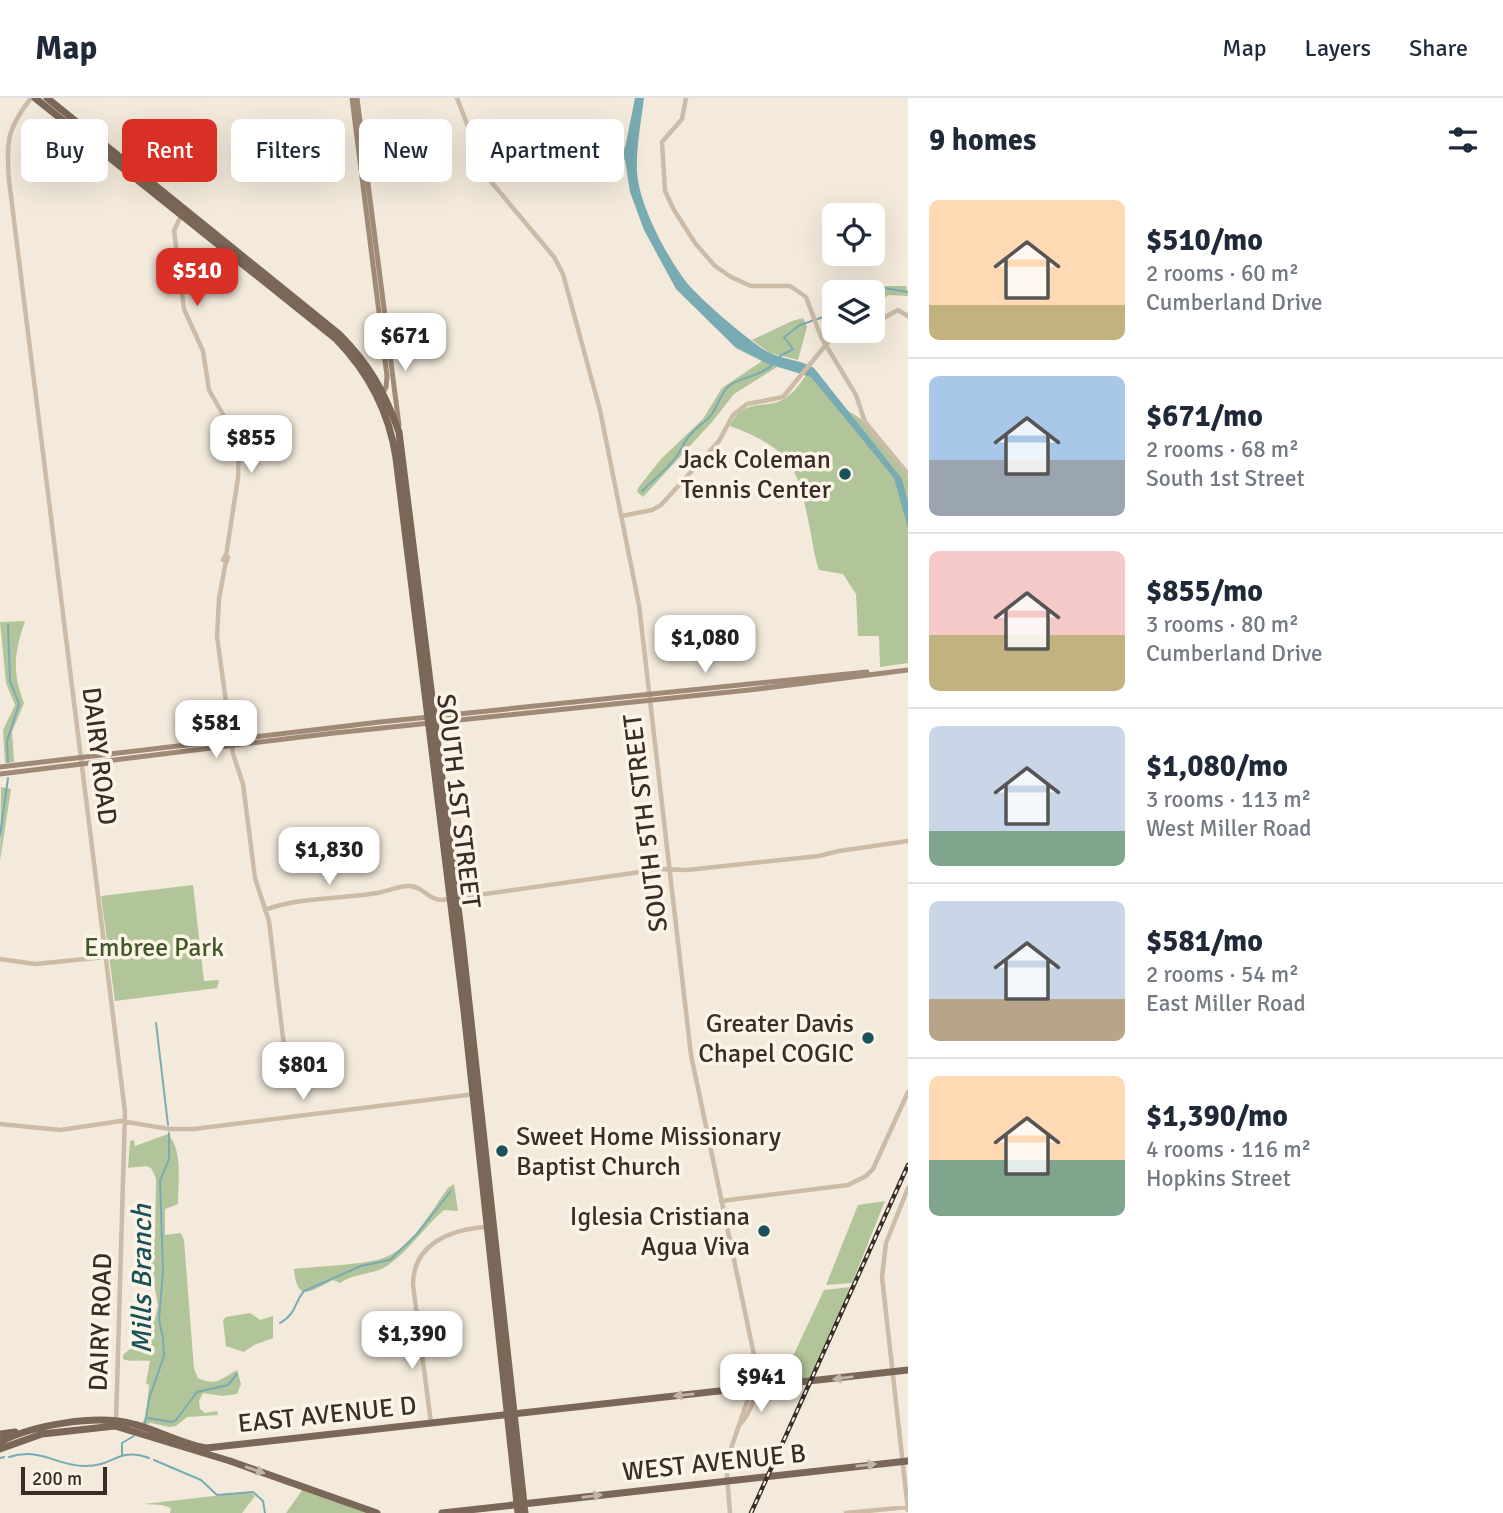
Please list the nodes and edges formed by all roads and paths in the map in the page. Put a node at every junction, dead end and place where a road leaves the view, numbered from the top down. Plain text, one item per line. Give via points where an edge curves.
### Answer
1 (33, 98) edge
2 (47, 98) edge
3 (355, 98) edge
4 (457, 98) edge
5 (686, 98) edge
6 (365, 205) junction
7 (183, 212) junction
8 (371, 218) junction
9 (908, 316) edge
10 (885, 317) edge
11 (337, 337) junction
12 (827, 343) edge
13 (825, 345) junction
14 (387, 378) junction
15 (377, 380) junction
16 (382, 396) junction
17 (400, 432) junction
18 (908, 474) edge
19 (622, 516) junction
20 (908, 668) edge
21 (649, 696) junction
22 (431, 719) junction
23 (231, 742) junction
24 (81, 761) junction
25 (0, 767) edge
26 (0, 774) edge
27 (908, 841) edge
28 (670, 869) junction
29 (454, 899) junction
30 (265, 910) junction
31 (106, 957) junction
32 (0, 958) edge
33 (284, 1076) dead end
34 (908, 1092) edge
35 (476, 1094) junction
36 (0, 1124) edge
37 (126, 1124) junction
38 (908, 1188) edge
39 (722, 1201) junction
40 (492, 1227) junction
41 (908, 1370) edge
42 (892, 1372) junction
43 (754, 1387) junction
44 (512, 1396) junction
45 (531, 1411) junction
46 (511, 1414) junction
47 (115, 1423) junction
48 (431, 1423) junction
49 (36, 1429) junction
50 (0, 1434) edge
51 (0, 1441) edge
52 (230, 1445) junction
53 (191, 1447) junction
54 (0, 1449) edge
55 (230, 1461) junction
56 (905, 1461) edge
57 (726, 1482) junction
58 (520, 1507) edge
59 (908, 1508) edge
60 (377, 1513) edge
61 (442, 1513) edge
62 (525, 1513) edge
63 (730, 1513) edge
64 (846, 1513) edge

1 - 7 main road
1 - 24 street, DAIRY ROAD via 15,119 7,155
2 - 7 main road
3 - 6 main road, SOUTH 1ST STREET
3 - 8 main road, SOUTH 1ST STREET
4 - 19 street, SOUTH 5TH STREET via 488,178 564,274
5 - 13 street via 682,119 662,142 665,191 674,210 701,251 731,277 751,286 796,288 806,297
6 - 8 main road
6 - 14 main road, SOUTH 1ST STREET
7 - 11 main road
7 - 23 street via 174,231 184,309 203,351 213,399 233,432 240,462 217,636
8 - 17 main road, SOUTH 1ST STREET
9 - 10 street via 898,310
11 - 15 main road via 368,365
11 - 16 main road
12 - 13 street
13 - 18 street via 856,394 870,430
13 - 19 street via 783,397 747,404 733,415 719,442 664,503
14 - 15 main road
14 - 16 main road, SOUTH 1ST STREET
15 - 16 main road
16 - 17 main road, SOUTH 1ST STREET
16 - 22 main road, SOUTH 1ST STREET via 394,444
17 - 22 main road, SOUTH 1ST STREET
19 - 21 street, SOUTH 5TH STREET via 642,621
20 - 21 main road via 802,684
21 - 22 main road
21 - 28 street, SOUTH 5TH STREET
22 - 23 main road
22 - 29 main road, SOUTH 1ST STREET
23 - 24 main road
23 - 30 street
24 - 25 main road
24 - 26 main road
24 - 31 street, DAIRY ROAD
27 - 28 street via 819,856
28 - 29 street
28 - 39 street, SOUTH 5TH STREET via 691,1055
29 - 30 street via 433,899 410,886
29 - 35 main road, SOUTH 1ST STREET
30 - 33 street
31 - 32 street via 44,964
31 - 37 street, DAIRY ROAD
34 - 39 street via 873,1169 857,1182
35 - 37 street via 194,1129
35 - 40 main road, SOUTH 1ST STREET
36 - 37 street via 60,1130
37 - 47 street, DAIRY ROAD
38 - 42 street via 890,1231 883,1265
39 - 43 street, SOUTH 5TH STREET via 755,1367
40 - 44 main road, SOUTH 1ST STREET
40 - 46 main road, SOUTH 1ST STREET
40 - 48 street via 444,1235 426,1250 414,1272
41 - 42 main road, EAST AVENUE D
42 -> 43 main road, EAST AVENUE D
42 - 56 street
43 -> 45 main road, EAST AVENUE D
43 - 57 street, SOUTH 5TH STREET via 728,1452
44 - 45 main road via 519,1409
44 - 46 main road, SOUTH 1ST STREET
45 - 46 main road, EAST AVENUE D
46 - 48 main road, EAST AVENUE D
46 - 58 main road, SOUTH 1ST STREET
47 - 49 main road via 92,1421
47 - 53 main road
47 - 54 main road via 41,1434
48 - 52 main road, EAST AVENUE D
49 - 50 main road
49 - 51 main road
52 - 53 main road, EAST AVENUE D
52 - 55 main road via 224,1453
53 - 55 main road
55 -> 60 main road
57 -> 56 main road, WEST AVENUE B
56 - 59 street
58 -> 57 main road, WEST AVENUE B
57 - 63 street, SOUTH 5TH STREET
58 - 61 main road, WEST AVENUE B
58 - 62 main road, SOUTH 1ST STREET
59 - 64 street

